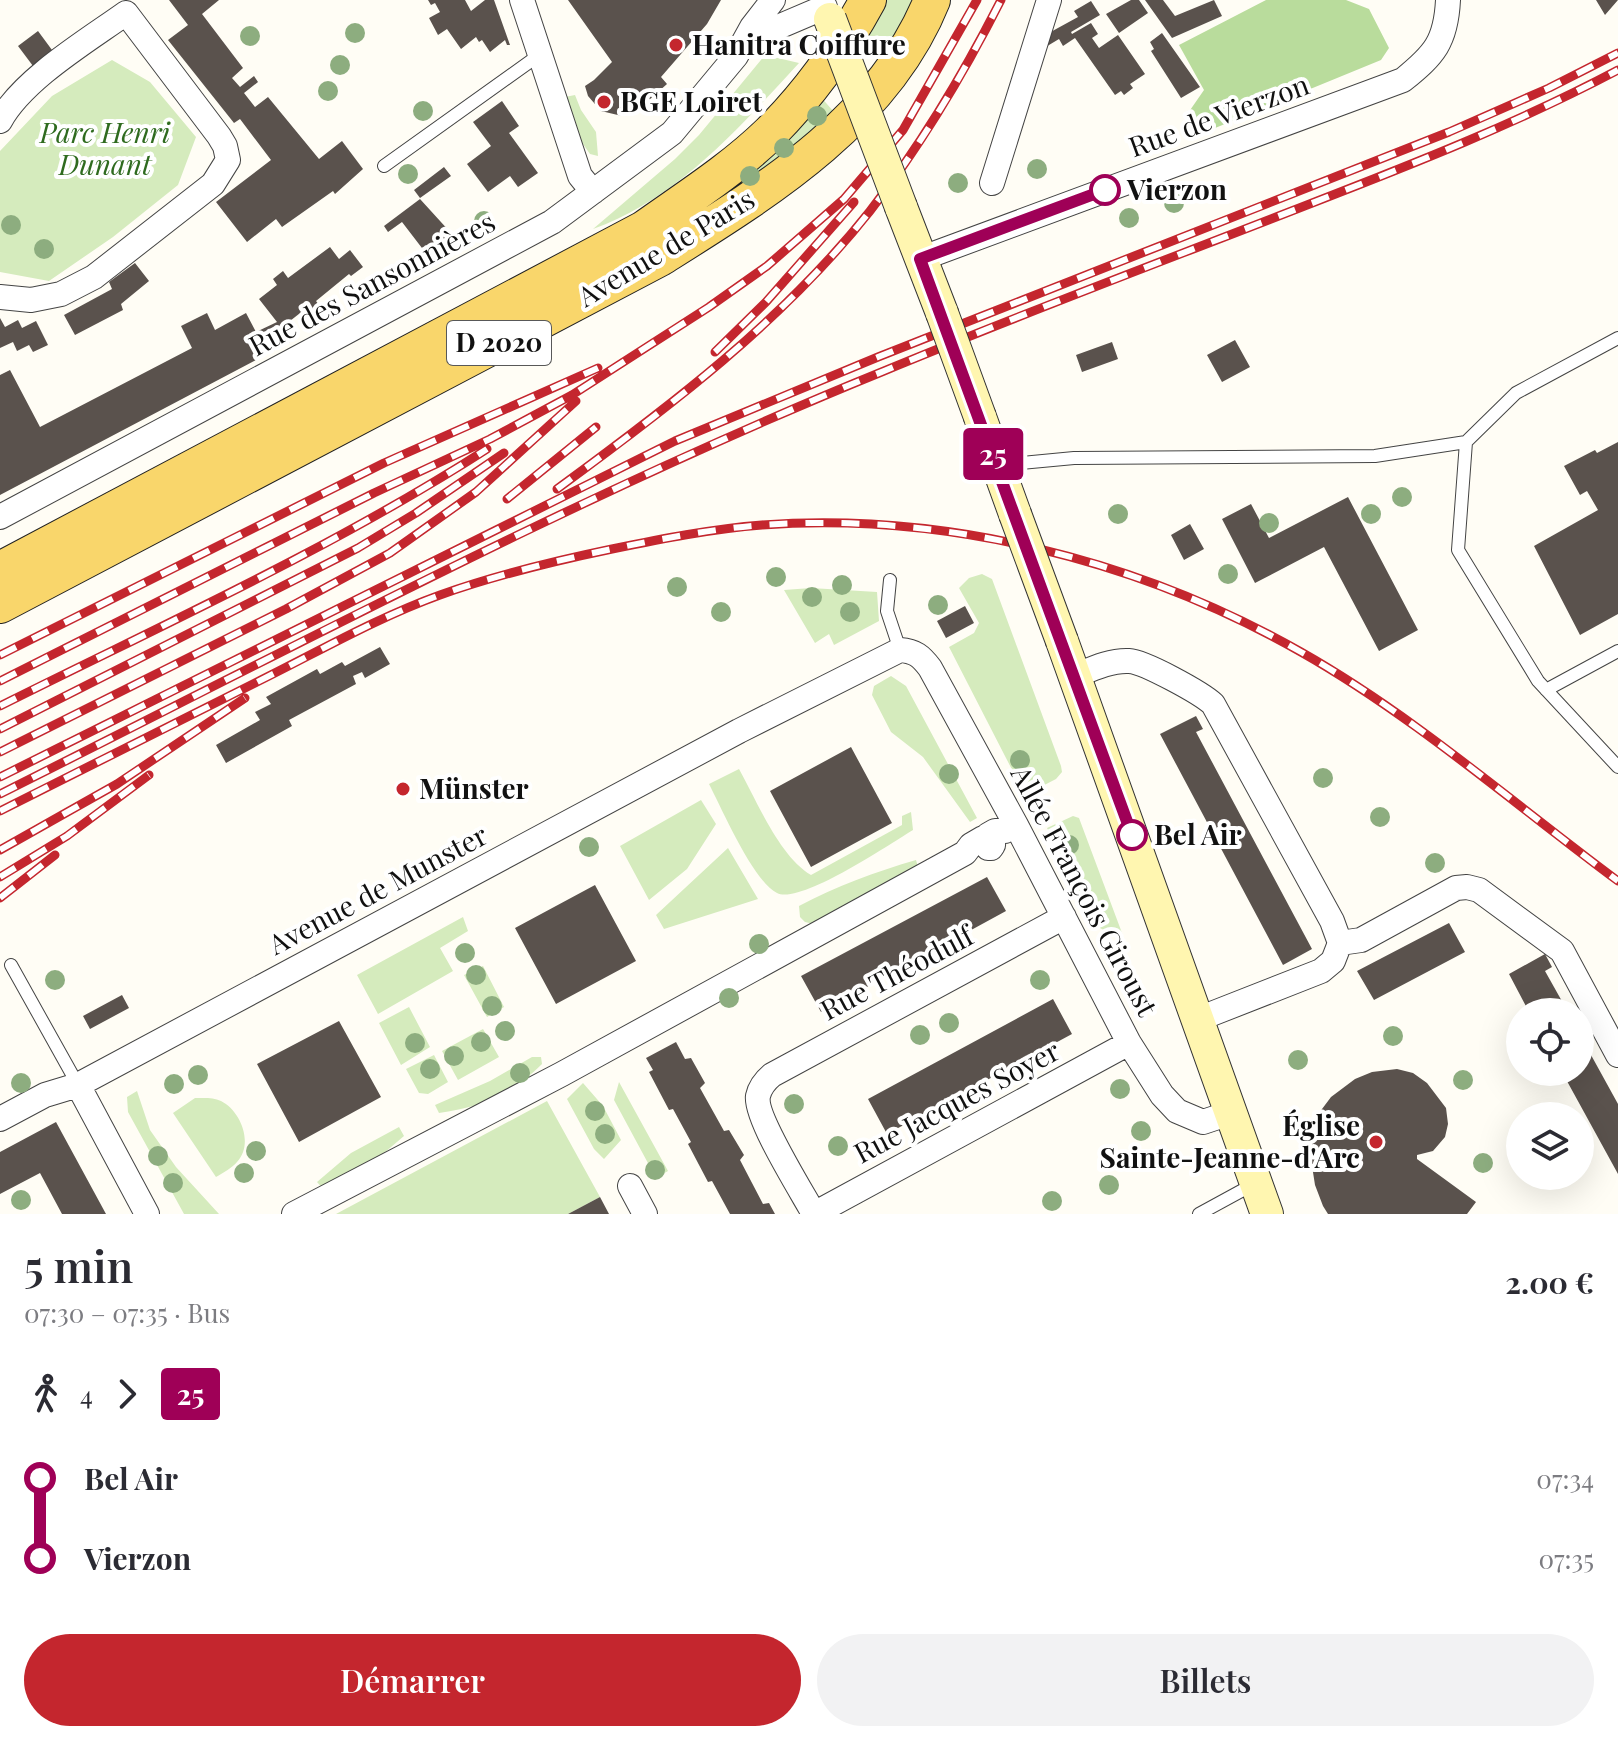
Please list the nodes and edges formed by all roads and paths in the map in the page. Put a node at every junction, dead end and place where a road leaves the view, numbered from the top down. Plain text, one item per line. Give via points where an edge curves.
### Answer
1 (522, 0) edge
2 (773, 0) edge
3 (868, 0) edge
4 (932, 0) edge
5 (1049, 0) edge
6 (1448, 0) edge
7 (132, 6) edge
8 (826, 9) edge
9 (542, 53) junction
10 (736, 56) junction
11 (0, 121) edge
12 (384, 166) dead end
13 (992, 183) dead end
14 (593, 192) junction
15 (920, 259) junction
16 (0, 297) edge
17 (1618, 338) edge
18 (1466, 442) junction
19 (997, 465) junction
20 (0, 517) edge
21 (0, 570) edge
22 (890, 580) dead end
23 (0, 605) edge
24 (905, 650) junction
25 (1618, 651) edge
26 (1075, 676) junction
27 (1546, 690) junction
28 (1618, 767) edge
29 (1005, 831) dead end
30 (1064, 917) junction
31 (1340, 943) junction
32 (11, 965) dead end
33 (1196, 1020) junction
34 (1129, 1043) junction
35 (1618, 1055) edge
36 (78, 1085) junction
37 (1230, 1113) junction
38 (0, 1119) edge
39 (1256, 1182) junction
40 (630, 1186) dead end
41 (147, 1214) edge
42 (294, 1214) edge
43 (645, 1214) edge
44 (814, 1214) edge
45 (1199, 1214) edge
46 (1267, 1214) edge

1 - 9 street
2 - 10 street, Rue des Sansonnières
3 - 21 main road, Avenue de Paris / D 2020 via 812,87 769,134 644,229
4 - 23 main road, Avenue de Paris / D 2020 via 894,70 834,136 741,207 660,258
5 - 13 street
6 - 15 street, Rue de Vierzon via 1447,25 1430,58 1403,80
7 - 11 street via 16,97
7 - 16 street via 219,136 228,160 213,184 94,277 61,294 31,300
8 - 10 street, Rue des Sansonnières via 764,33
8 - 15 main road, bridge
9 - 12 lane
9 - 14 street via 580,176
10 - 14 street, Rue des Sansonnières via 672,133
14 - 20 street, Rue des Sansonnières via 552,222
15 - 19 main road, bridge
17 - 18 lane via 1516,393
18 - 19 lane via 1375,456 1074,458
18 - 27 lane via 1458,550
19 - 26 main road, bridge
22 - 24 lane via 887,611
24 - 30 street, Allée François Giroust via 921,656 930,668
24 - 36 street, Avenue de Munster via 739,731
25 - 27 lane
26 - 31 street via 1131,661 1200,692 1213,704
26 - 33 main road
27 - 28 lane
29 - 42 street via 988,835 991,848 983,838 956,858 562,1074
30 - 34 street, Allée François Giroust
30 - 44 street, Rue Théodulf via 772,1075 758,1096 761,1115
31 - 33 street via 1333,961 1321,971
31 - 35 street via 1361,940 1456,888 1479,890 1562,951
32 - 36 lane
33 - 37 main road
34 - 37 street, Allée François Giroust via 1177,1111 1203,1122
34 - 44 street, Rue Jacques Soyer
36 - 38 street, Avenue de Munster via 45,1095
36 - 41 street
37 - 39 main road
39 - 45 lane
39 - 46 main road
40 - 43 street

